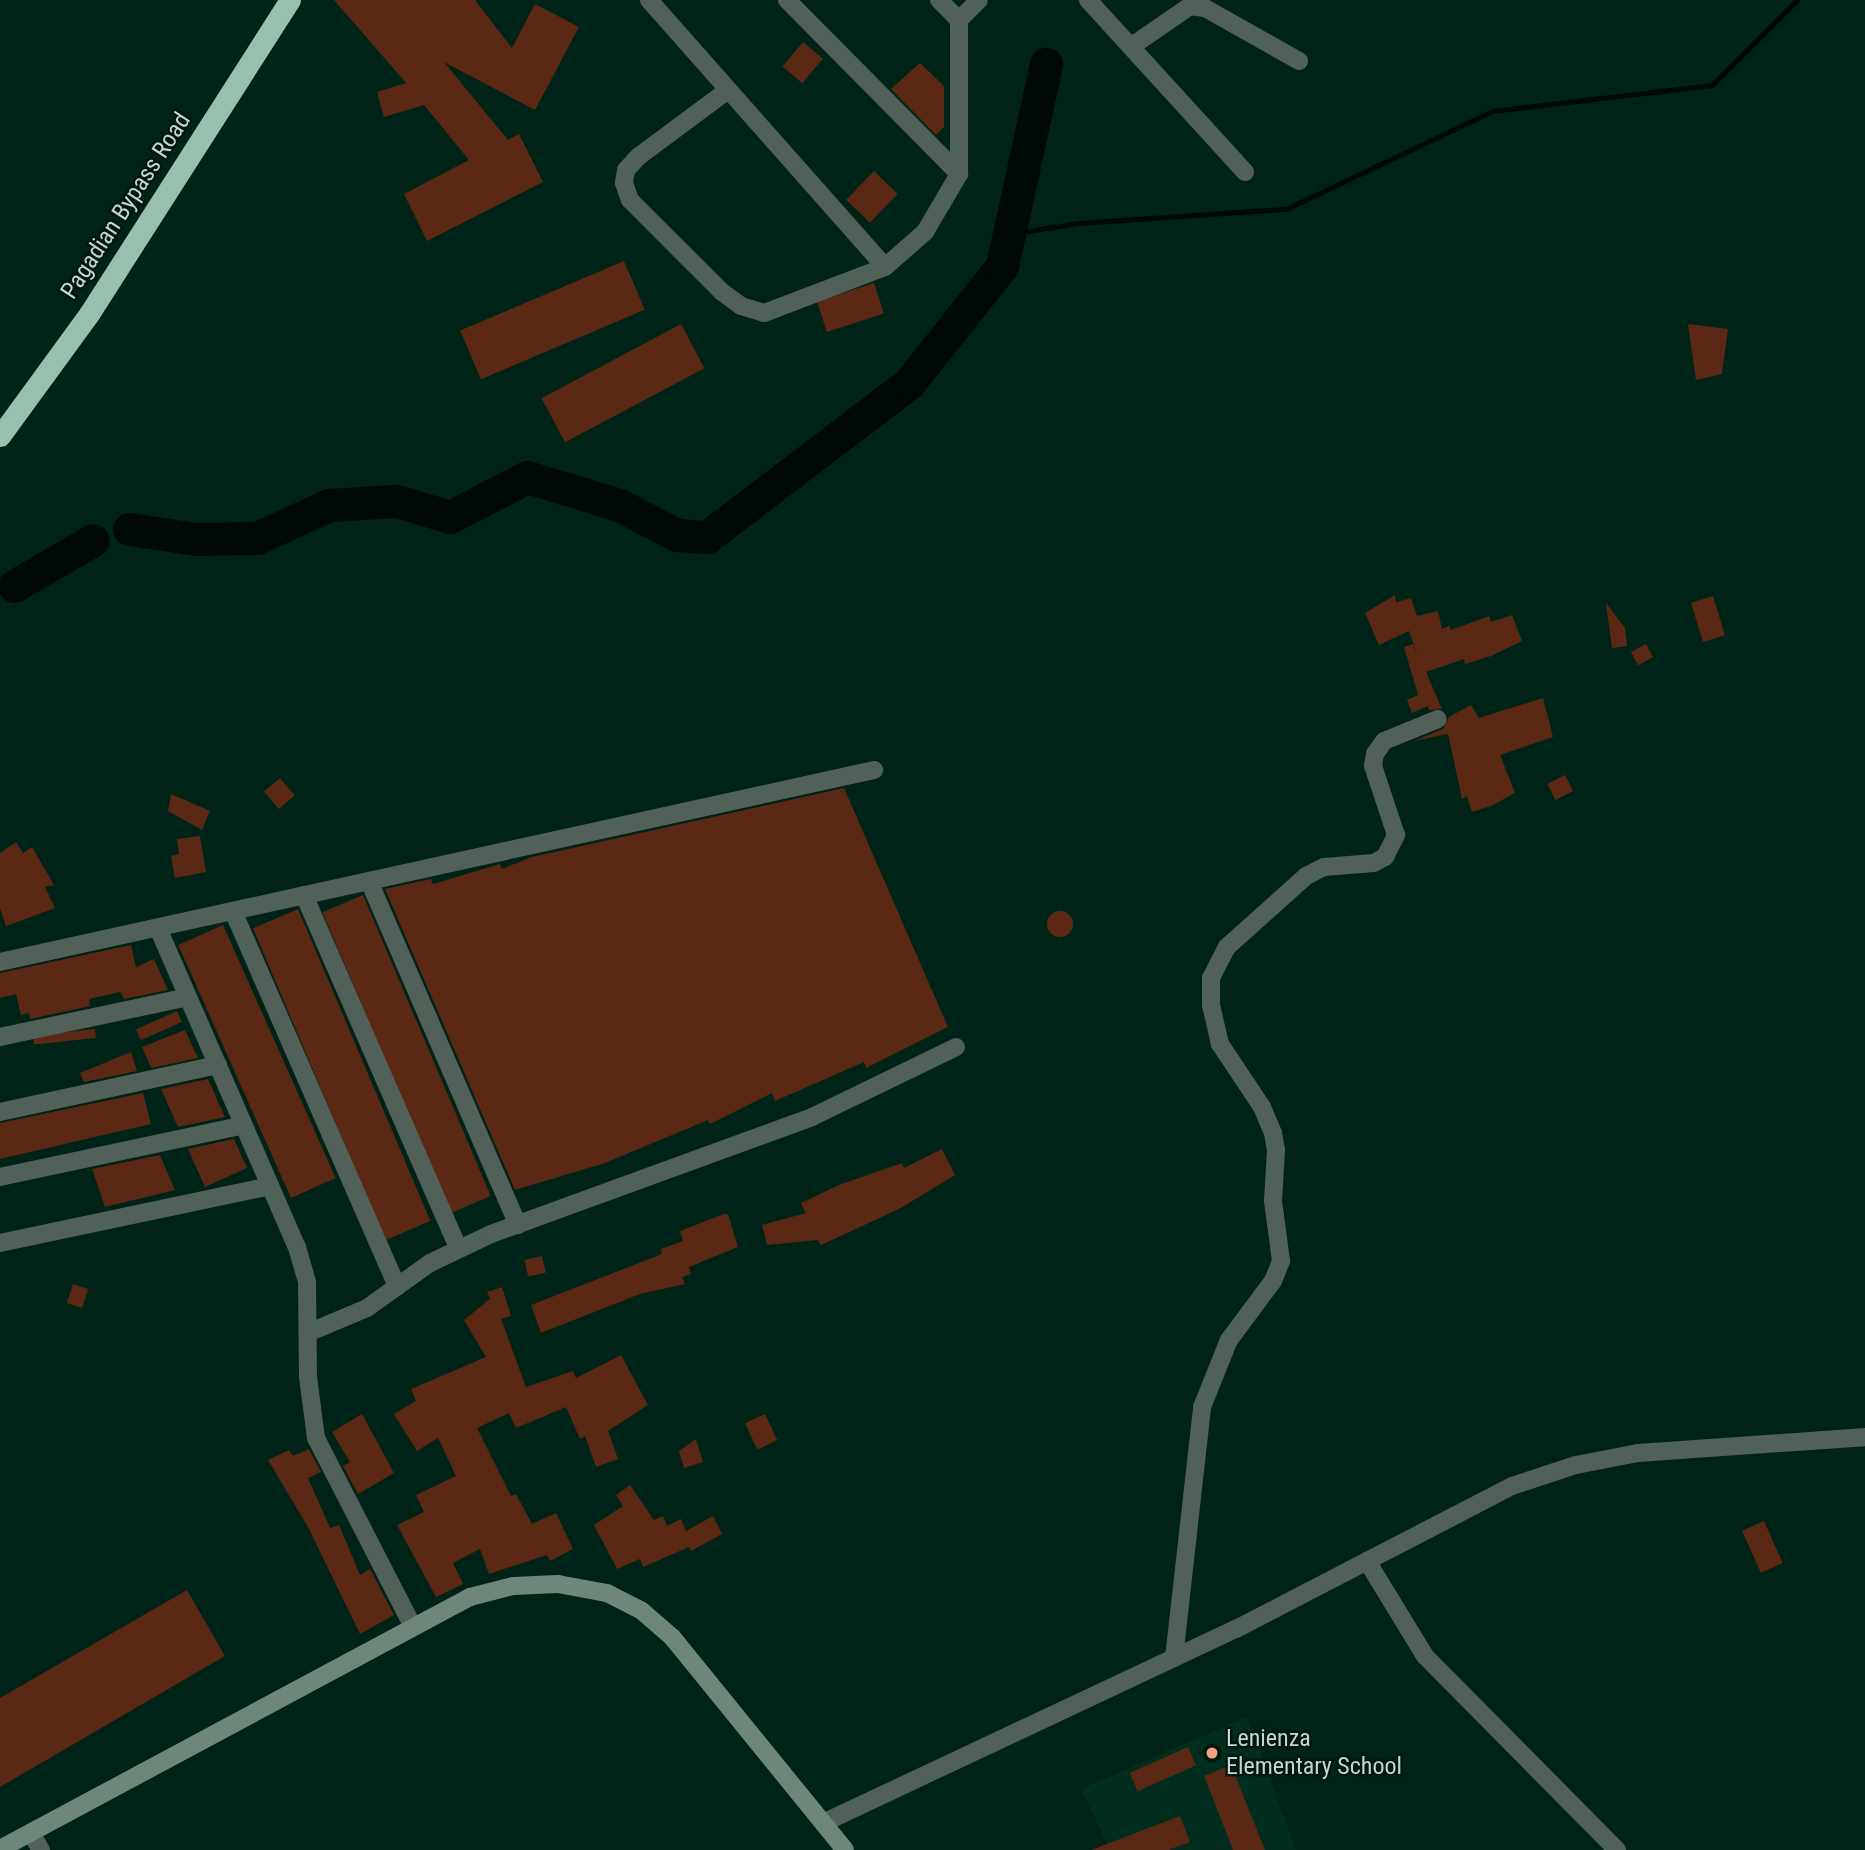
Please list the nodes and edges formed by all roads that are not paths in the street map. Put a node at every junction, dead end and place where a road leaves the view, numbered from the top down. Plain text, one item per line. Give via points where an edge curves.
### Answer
1 (290, 0) edge
2 (649, 0) edge
3 (787, 0) edge
4 (939, 0) edge
5 (979, 0) edge
6 (1088, 0) edge
7 (959, 20) junction
8 (1132, 46) junction
9 (1299, 61) dead end
10 (728, 90) junction
11 (1245, 173) dead end
12 (959, 174) junction
13 (885, 267) junction
14 (0, 436) edge
15 (1438, 719) dead end
16 (874, 770) dead end
17 (369, 881) junction
18 (304, 895) junction
19 (233, 911) junction
20 (158, 928) junction
21 (0, 962) edge
22 (188, 997) junction
23 (0, 1037) edge
24 (956, 1047) dead end
25 (218, 1065) junction
26 (0, 1112) edge
27 (244, 1125) junction
28 (0, 1177) edge
29 (270, 1186) junction
30 (518, 1225) junction
31 (0, 1244) edge
32 (458, 1248) junction
33 (397, 1287) junction
34 (310, 1332) junction
35 (1865, 1437) edge
36 (1367, 1561) junction
37 (412, 1627) junction
38 (1174, 1658) junction
39 (823, 1823) junction
40 (31, 1833) junction
41 (0, 1849) edge
42 (41, 1850) edge
43 (845, 1850) edge
44 (1618, 1850) edge

1 - 14 highway, Pagadian Bypass Road via 89,314
2 - 10 street
3 - 12 street
4 - 7 street
5 - 7 street
6 - 8 street
7 - 12 street
8 - 9 street via 1190,6 1205,8
8 - 11 street
10 - 13 street
10 - 13 street via 632,163 624,183 630,200 722,292 741,306 764,313
12 - 13 street via 925,232
15 - 38 street via 1384,741 1375,754 1373,766 1396,835 1385,858 1324,867 1306,876 1227,947 1211,978 1211,1006 1220,1044 1262,1107 1273,1133 1273,1201 1281,1261 1273,1281 1229,1340 1202,1407
16 - 17 street
17 - 18 street
17 - 30 street
18 - 19 street
18 - 32 street
19 - 20 street
19 - 33 street
20 - 21 street
20 - 22 street
22 - 23 street
22 - 25 street
24 - 30 street via 812,1118
25 - 26 street
25 - 27 street
27 - 28 street
27 - 29 street
29 - 31 street
29 - 34 street via 307,1282
30 - 32 street
32 - 33 street
33 - 34 street via 355,1314
34 - 37 street via 308,1377 316,1438
35 - 36 street via 1638,1453 1576,1465 1512,1486
36 - 38 street
36 - 44 street via 1425,1656
37 - 39 street via 470,1597 513,1586 558,1584 607,1593 642,1611 672,1637
37 - 40 street
38 - 39 street
39 - 43 street
40 - 41 street
40 - 42 street

